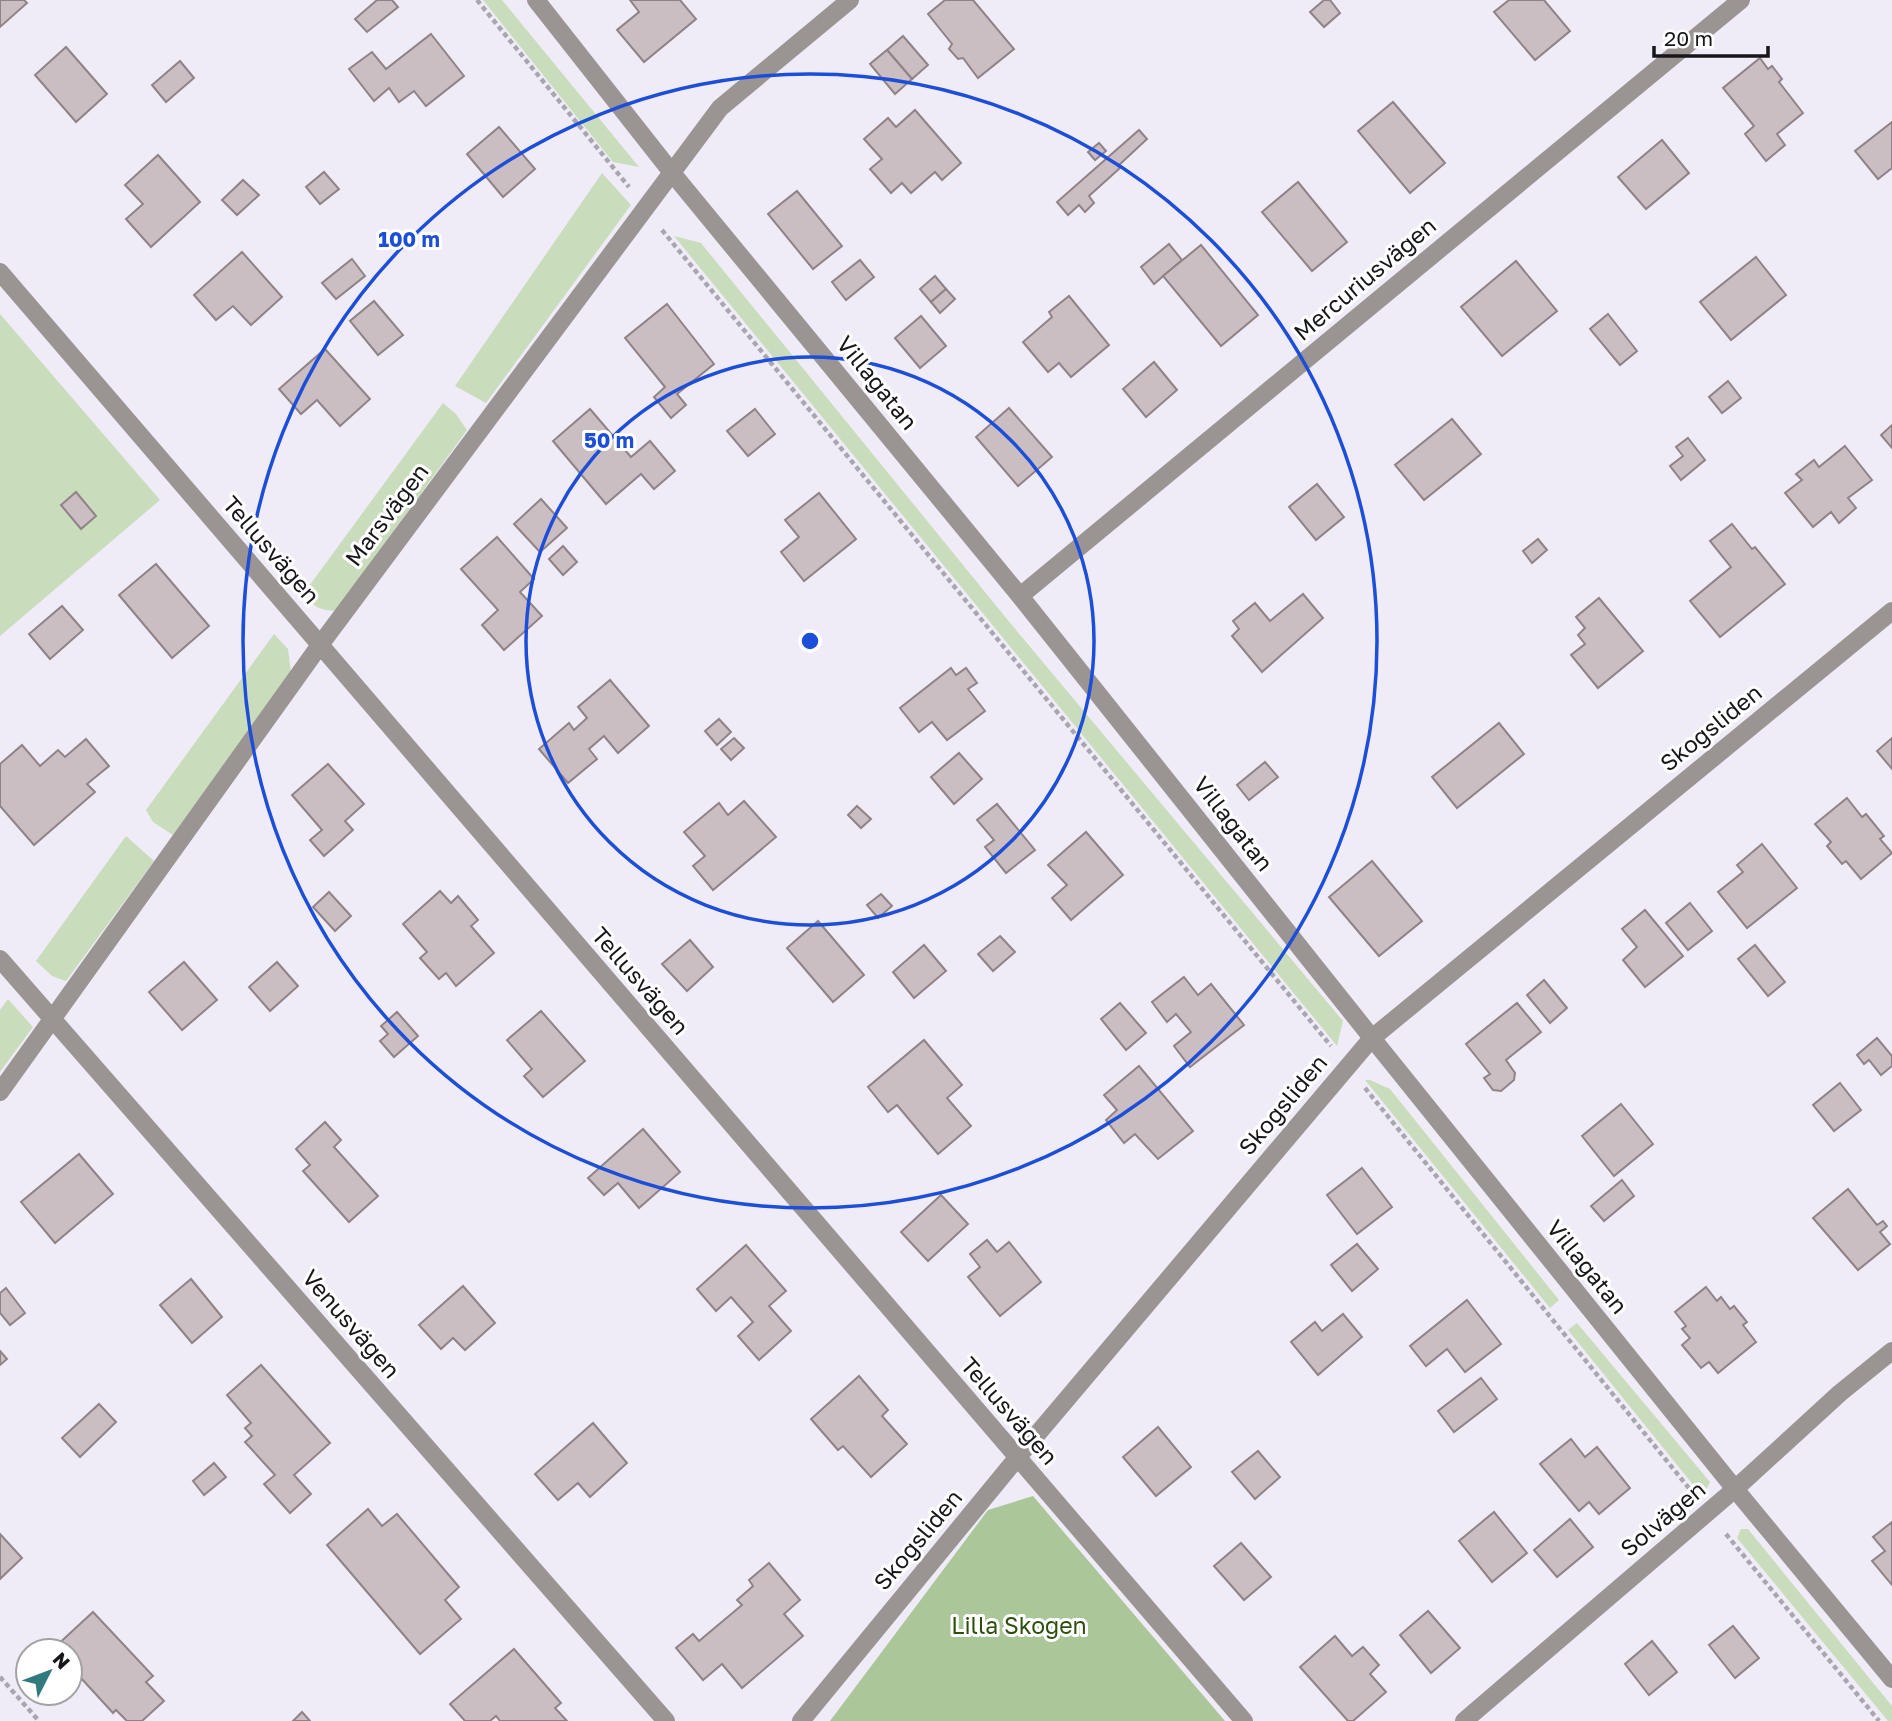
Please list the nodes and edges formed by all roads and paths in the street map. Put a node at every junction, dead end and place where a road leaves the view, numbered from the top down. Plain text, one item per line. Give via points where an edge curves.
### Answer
1 (477, 0) edge
2 (536, 0) edge
3 (850, 0) edge
4 (1741, 0) edge
5 (673, 174) junction
6 (645, 209) junction
7 (0, 272) edge
8 (1020, 596) junction
9 (1892, 611) edge
10 (320, 645) junction
11 (0, 959) edge
12 (52, 1018) junction
13 (1372, 1038) junction
14 (1348, 1067) junction
15 (0, 1092) edge
16 (1892, 1351) edge
17 (1017, 1458) junction
18 (1735, 1489) junction
19 (1708, 1512) junction
20 (0, 1677) edge
21 (1892, 1679) edge
22 (39, 1721) edge
23 (666, 1721) edge
24 (801, 1721) edge
25 (1244, 1721) edge
26 (1464, 1721) edge
27 (1879, 1721) edge

1 - 6 path
2 - 5 street, Villagatan
3 - 5 street, Marsvägen via 720,108
4 - 8 street, Mercuriusvägen
5 - 6 street, Marsvägen
5 - 8 street, Villagatan
6 - 10 street, Marsvägen
6 - 14 path
7 - 10 street, Tellusvägen
8 - 13 street, Villagatan
9 - 13 street, Skogsliden
10 - 12 street, Marsvägen
10 - 17 street, Tellusvägen
11 - 12 street, Venusvägen
12 - 15 street, Marsvägen
12 - 23 street, Venusvägen
13 - 14 street, Skogsliden
13 - 18 street, Villagatan
14 - 17 street, Skogsliden
14 - 19 path
16 - 18 street, Solvägen
17 - 24 street, Skogsliden
17 - 25 street, Tellusvägen
18 - 19 street, Solvägen
18 - 21 street, Villagatan
19 - 26 street, Solvägen
19 - 27 path
20 - 22 path

